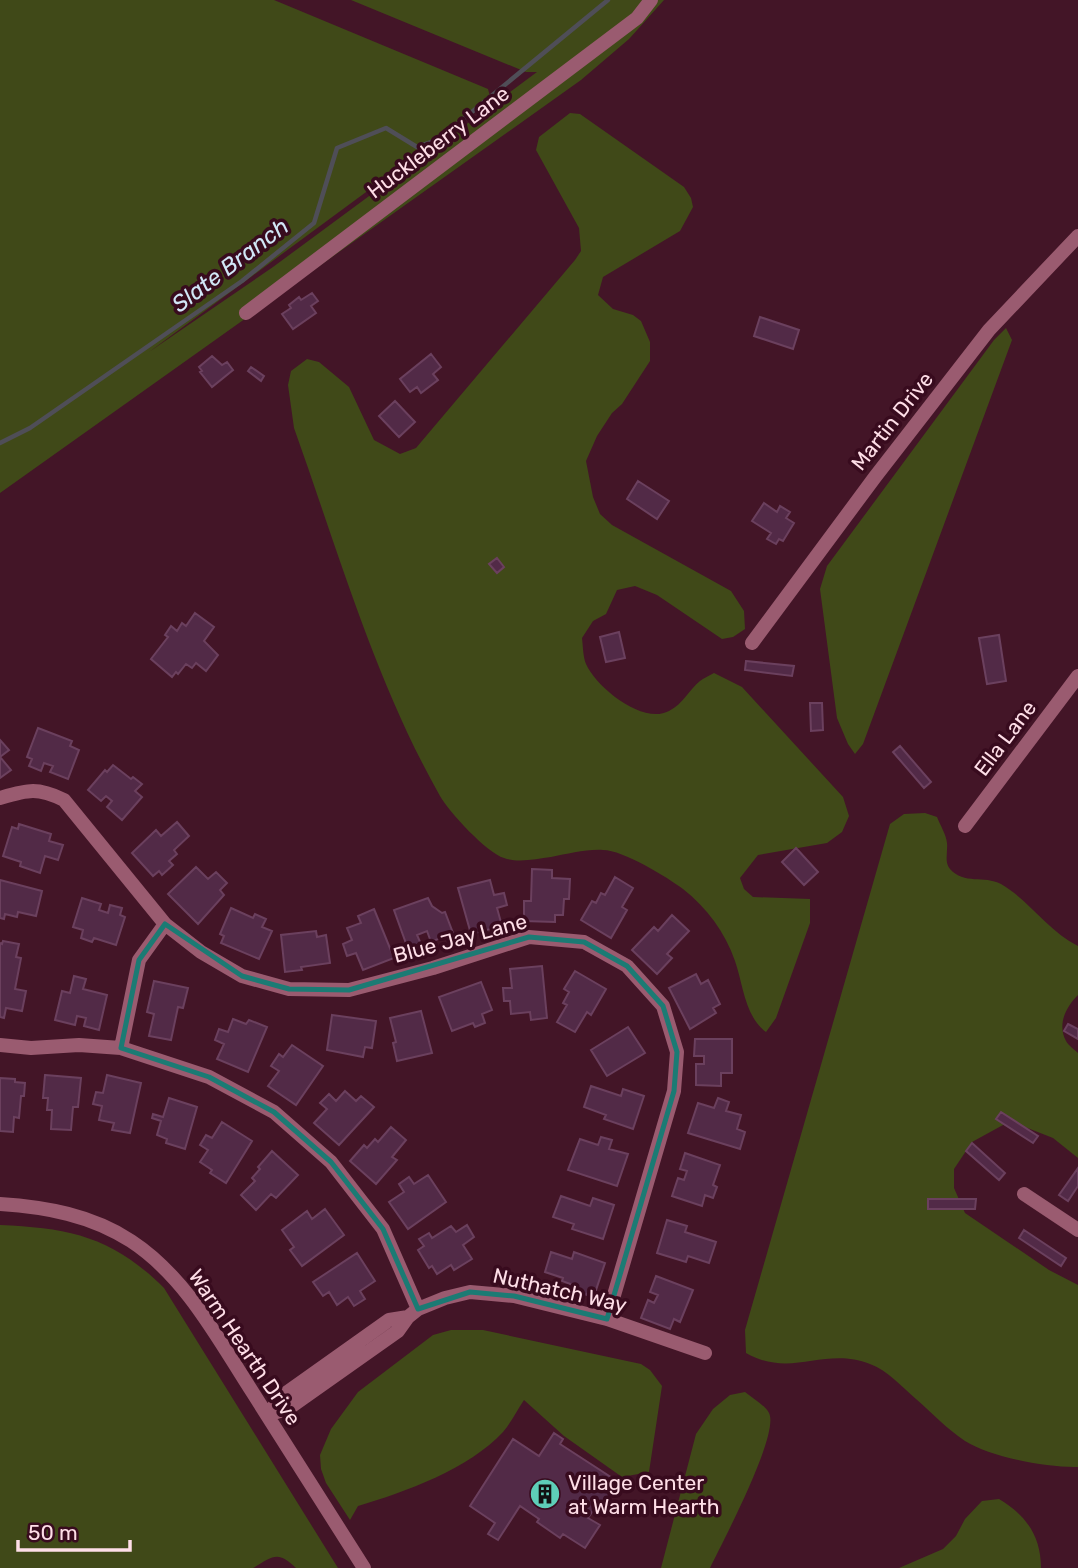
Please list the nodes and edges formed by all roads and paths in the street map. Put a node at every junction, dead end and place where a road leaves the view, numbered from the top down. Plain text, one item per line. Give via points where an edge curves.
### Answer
1 (651, 0) edge
2 (1078, 236) edge
3 (246, 313) dead end
4 (752, 643) dead end
5 (1078, 676) edge
6 (0, 798) edge
7 (965, 826) dead end
8 (165, 924) junction
9 (0, 1045) edge
10 (121, 1048) junction
11 (1024, 1194) dead end
12 (0, 1204) edge
13 (1078, 1230) edge
14 (413, 1313) junction
15 (607, 1319) junction
16 (705, 1353) dead end
17 (267, 1415) junction
18 (364, 1568) edge

1 - 3 street, Huckleberry Lane via 638,18
2 - 4 street, Martin Drive via 989,330
5 - 7 street, Ella Lane
6 - 8 street, Blue Jay Lane via 44,790 64,800
8 - 10 street via 139,960
8 - 15 street, Blue Jay Lane via 242,976 289,989 349,990 529,937 584,942 627,966 663,1006 677,1052 674,1091
9 - 10 street
10 - 14 street via 209,1077 263,1106 331,1162 383,1229
11 - 13 street
12 - 17 street, Warm Hearth Drive via 35,1206 82,1217 110,1228 157,1261 198,1308
14 - 15 street, Nuthatch Way via 470,1292 514,1296
14 - 17 street, Nuthatch Way via 398,1331 289,1408
15 - 16 street, Nuthatch Way
17 - 18 street, Warm Hearth Drive

